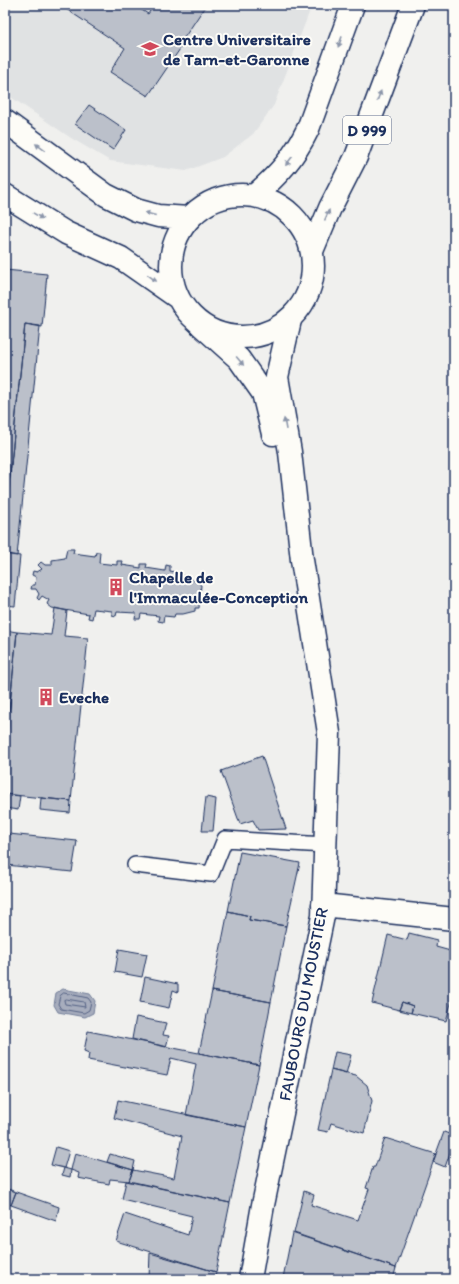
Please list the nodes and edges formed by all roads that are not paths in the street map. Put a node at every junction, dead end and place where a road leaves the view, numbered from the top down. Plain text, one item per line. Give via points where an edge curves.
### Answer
1 (353, 5) edge
2 (413, 5) edge
3 (5, 121) edge
4 (5, 196) edge
5 (254, 196) junction
6 (189, 218) junction
7 (312, 251) junction
8 (177, 296) junction
9 (290, 320) junction
10 (202, 325) junction
11 (302, 560) junction
12 (325, 845) junction
13 (135, 865) dead end
14 (323, 905) junction
15 (454, 919) edge
16 (250, 1279) edge

1 -> 5 main road via 299,148 279,174
7 -> 2 main road, D 999 via 356,157
6 -> 3 main road via 158,216 106,195
4 -> 8 main road via 66,233 121,258
5 - 6 main road via 230,195 208,203
5 - 7 main road via 274,202 291,214 304,231
6 - 8 main road via 174,241 170,270
7 - 9 main road via 313,270 310,288 302,305
8 - 10 main road via 187,312
9 - 10 main road via 274,330 256,336 237,338
11 -> 9 main road, FAUBOURG DU MOUSTIER via 290,452 277,377
10 -> 11 main road, FAUBOURG DU MOUSTIER via 239,359 264,393
11 - 12 main road, FAUBOURG DU MOUSTIER via 329,733
12 - 13 lane via 225,839 211,874
12 - 14 main road, FAUBOURG DU MOUSTIER
14 - 15 main road
14 - 16 main road, FAUBOURG DU MOUSTIER via 323,916 263,1204

